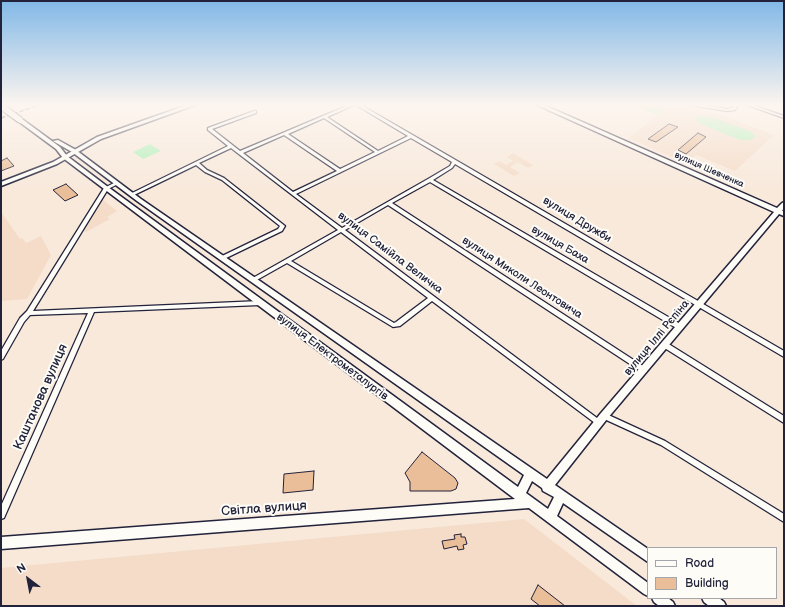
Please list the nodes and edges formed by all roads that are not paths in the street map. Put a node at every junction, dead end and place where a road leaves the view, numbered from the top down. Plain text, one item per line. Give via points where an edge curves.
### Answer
1 (40, 133) edge
2 (44, 133) edge
3 (112, 133) edge
4 (215, 133) edge
5 (349, 133) edge
6 (406, 133) edge
7 (604, 133) edge
8 (285, 134) joint
9 (411, 136) junction
10 (231, 146) junction
11 (74, 151) junction
12 (378, 152) junction
13 (240, 153) junction
14 (65, 157) junction
15 (455, 161) junction
16 (196, 163) junction
17 (340, 171) junction
18 (430, 180) junction
19 (116, 183) junction
20 (1, 184) edge
21 (106, 188) junction
22 (132, 194) junction
23 (293, 194) junction
24 (388, 203) junction
25 (784, 204) edge
26 (781, 212) edge
27 (342, 230) junction
28 (222, 258) junction
29 (287, 261) junction
30 (253, 280) junction
31 (432, 298) junction
32 (260, 303) junction
33 (699, 305) junction
34 (92, 310) junction
35 (29, 313) junction
36 (680, 326) junction
37 (665, 344) junction
38 (784, 354) edge
39 (1, 357) edge
40 (644, 370) junction
41 (601, 420) junction
42 (784, 420) edge
43 (530, 475) junction
44 (547, 487) junction
45 (560, 496) junction
46 (524, 499) junction
47 (1, 515) edge
48 (550, 518) junction
49 (784, 518) edge
50 (1, 543) edge
51 (647, 555) edge
52 (647, 589) edge
53 (659, 599) edge
54 (710, 599) edge
55 (669, 606) edge
56 (720, 606) edge

1 - 14 main road, вулиця Електрометалургів
2 - 11 main road, вулиця Електрометалургів
3 - 11 main road
4 - 10 street, вулиця Самійла Величка
5 - 12 street
6 - 9 street, вулиця Дружби
7 - 26 main road, вулиця Шевченка
8 - 13 street
8 - 17 street
9 - 12 street
9 - 15 street, вулиця Дружби
10 - 13 street, вулиця Самійла Величка
10 - 16 street
11 - 14 main road
11 - 19 main road, вулиця Електрометалургів
12 - 17 street
13 - 23 street, вулиця Самійла Величка
14 - 20 main road
14 - 21 main road, вулиця Електрометалургів
15 - 18 street via 451,167
15 - 33 street, вулиця Дружби
16 - 22 street
16 - 28 street via 223,179 283,226 280,230
17 - 23 street
18 - 24 street
18 - 36 street, вулиця Баха
19 - 21 street
19 - 22 main road, вулиця Електрометалургів
21 - 32 main road, вулиця Електрометалургів
21 - 35 street
22 - 28 main road, вулиця Електрометалургів
23 - 27 street, вулиця Самійла Величка
24 - 27 street
24 - 40 street, вулиця Миколи Леонтовича
25 - 26 main road, вулиця Іллі Рєпіна
26 - 33 main road, вулиця Іллі Рєпіна
27 - 29 street
27 - 31 street, вулиця Самійла Величка
28 - 30 main road, вулиця Електрометалургів
29 - 30 street
29 - 31 street via 393,325 398,324
30 - 43 main road, вулиця Електрометалургів
31 - 41 street, вулиця Самійла Величка
32 - 34 street
32 - 46 main road, вулиця Електрометалургів
33 - 36 main road, вулиця Іллі Рєпіна
33 - 38 street, вулиця Дружби
34 - 35 street
34 - 47 street, Каштанова вулиця
35 - 39 street via 22,320
36 - 37 main road, вулиця Іллі Рєпіна
37 - 40 main road, вулиця Іллі Рєпіна
37 - 42 street
40 - 41 main road, вулиця Іллі Рєпіна
41 - 44 main road, вулиця Іллі Рєпіна
41 - 49 street, вулиця Самійла Величка via 663,443
43 - 44 main road, вулиця Електрометалургів
43 - 46 main road
44 - 45 main road, вулиця Електрометалургів
45 - 48 main road
45 - 51 main road, вулиця Електрометалургів
46 - 48 main road, вулиця Електрометалургів
46 - 50 main road, Світла вулиця
48 - 52 main road, вулиця Електрометалургів
53 - 55 main road
54 - 56 main road

